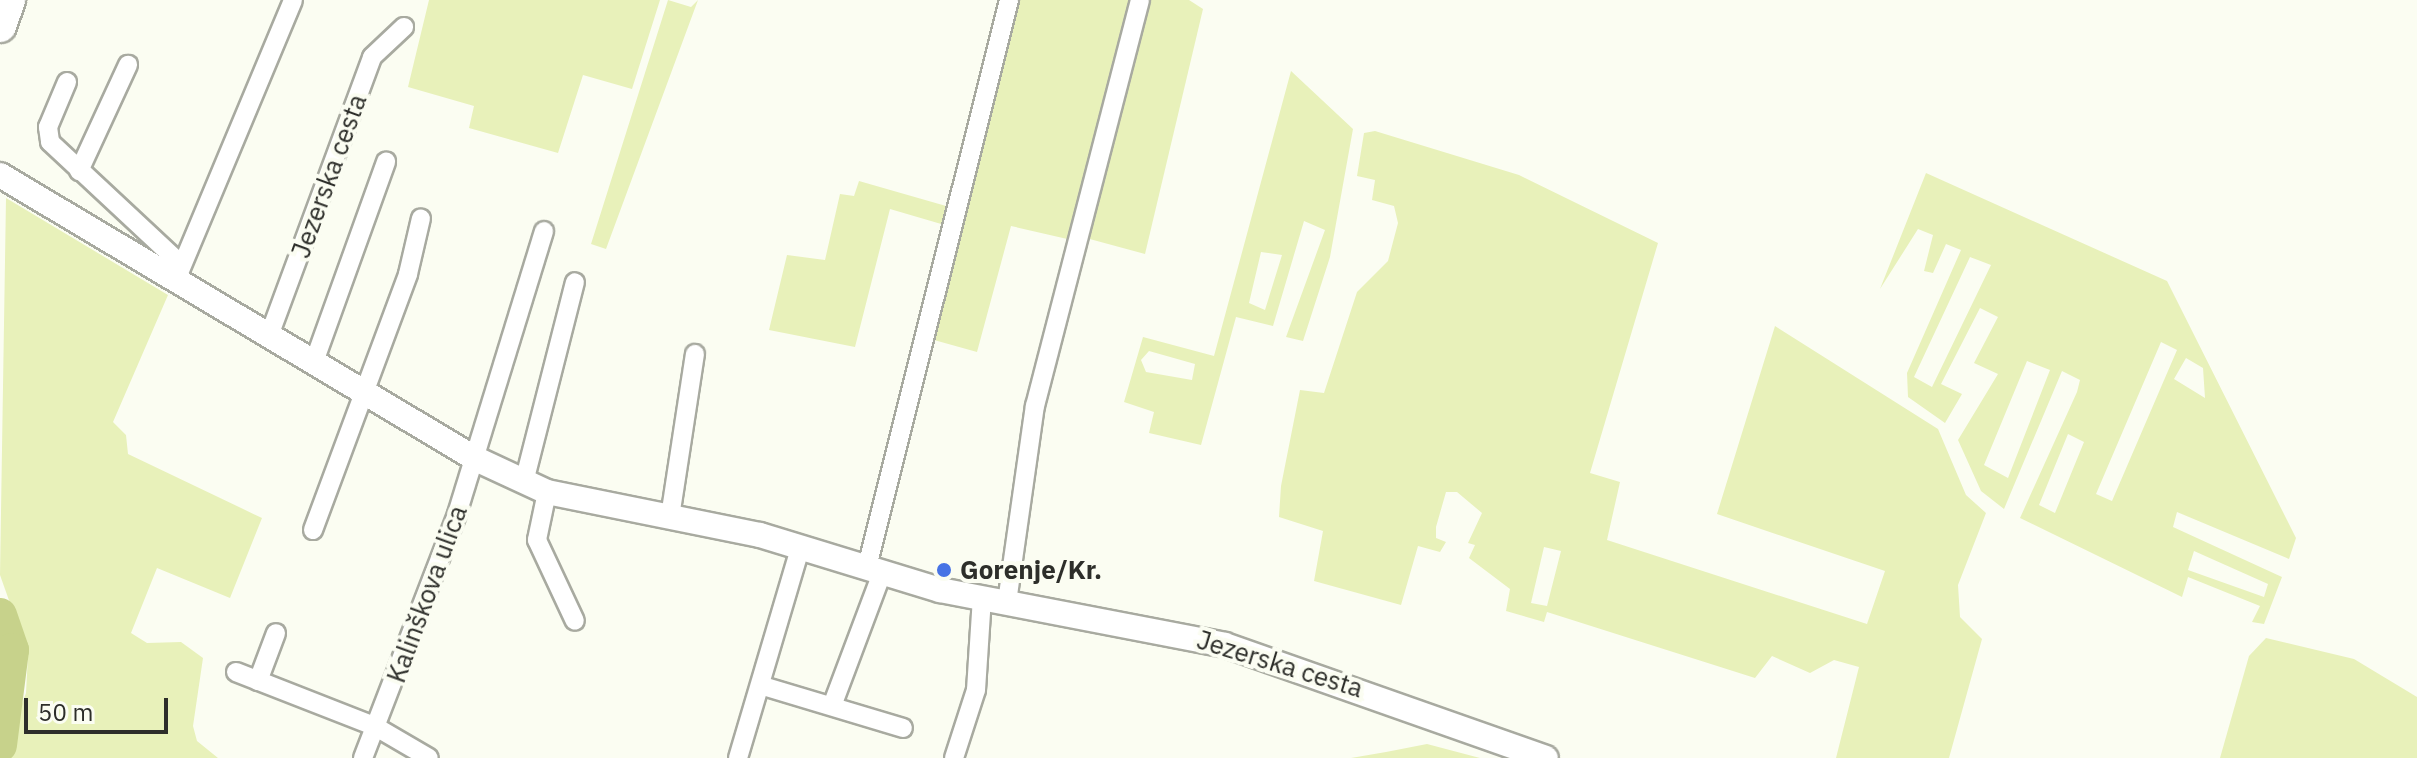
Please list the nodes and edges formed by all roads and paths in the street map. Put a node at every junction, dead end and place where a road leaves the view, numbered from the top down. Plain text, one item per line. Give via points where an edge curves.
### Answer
1 (9, 0) edge
2 (293, 0) edge
3 (1009, 0) edge
4 (1140, 0) edge
5 (0, 26) edge
6 (404, 27) dead end
7 (128, 65) dead end
8 (67, 82) dead end
9 (386, 162) dead end
10 (79, 171) junction
11 (9, 180) edge
12 (421, 218) dead end
13 (544, 231) dead end
14 (179, 273) junction
15 (575, 282) dead end
16 (269, 336) junction
17 (695, 354) dead end
18 (314, 362) junction
19 (365, 391) junction
20 (476, 459) junction
21 (524, 482) junction
22 (547, 492) junction
23 (670, 517) junction
24 (313, 530) dead end
25 (801, 545) junction
26 (875, 570) junction
27 (982, 598) junction
28 (1007, 602) junction
29 (575, 621) dead end
30 (276, 633) dead end
31 (236, 672) dead end
32 (258, 681) junction
33 (763, 686) junction
34 (832, 706) junction
35 (376, 727) junction
36 (903, 728) dead end
37 (363, 758) edge
38 (429, 758) edge
39 (738, 758) edge
40 (954, 758) edge
41 (1546, 758) edge

1 - 5 highway
2 - 14 street
3 - 26 street
4 - 28 street via 1035,406
6 - 16 street, Jezerska cesta via 372,57
7 - 10 street
8 - 10 street via 48,127 50,142
9 - 18 street, Jezerska cesta
10 - 14 street
11 - 14 street, Jezerska cesta
12 - 19 street
13 - 20 street
14 - 16 street, Jezerska cesta
15 - 21 street
16 - 18 street, Jezerska cesta
17 - 23 street
18 - 19 street, Jezerska cesta
19 - 20 street, Jezerska cesta
19 - 24 street
20 - 21 street, Jezerska cesta
20 - 35 street, Kalinškova ulica
21 - 22 street, Jezerska cesta
22 - 23 street, Jezerska cesta
22 - 29 street via 537,540
23 - 25 street, Jezerska cesta
25 - 26 street, Jezerska cesta
25 - 33 street
26 - 27 street, Jezerska cesta
26 - 34 street
27 - 28 street, Jezerska cesta
27 - 40 street via 976,690
28 - 41 street, Jezerska cesta via 1225,645
30 - 32 street
31 - 32 street
32 - 35 street
33 - 34 street
33 - 39 street
34 - 36 street
35 - 37 street, Kalinškova ulica
35 - 38 street

